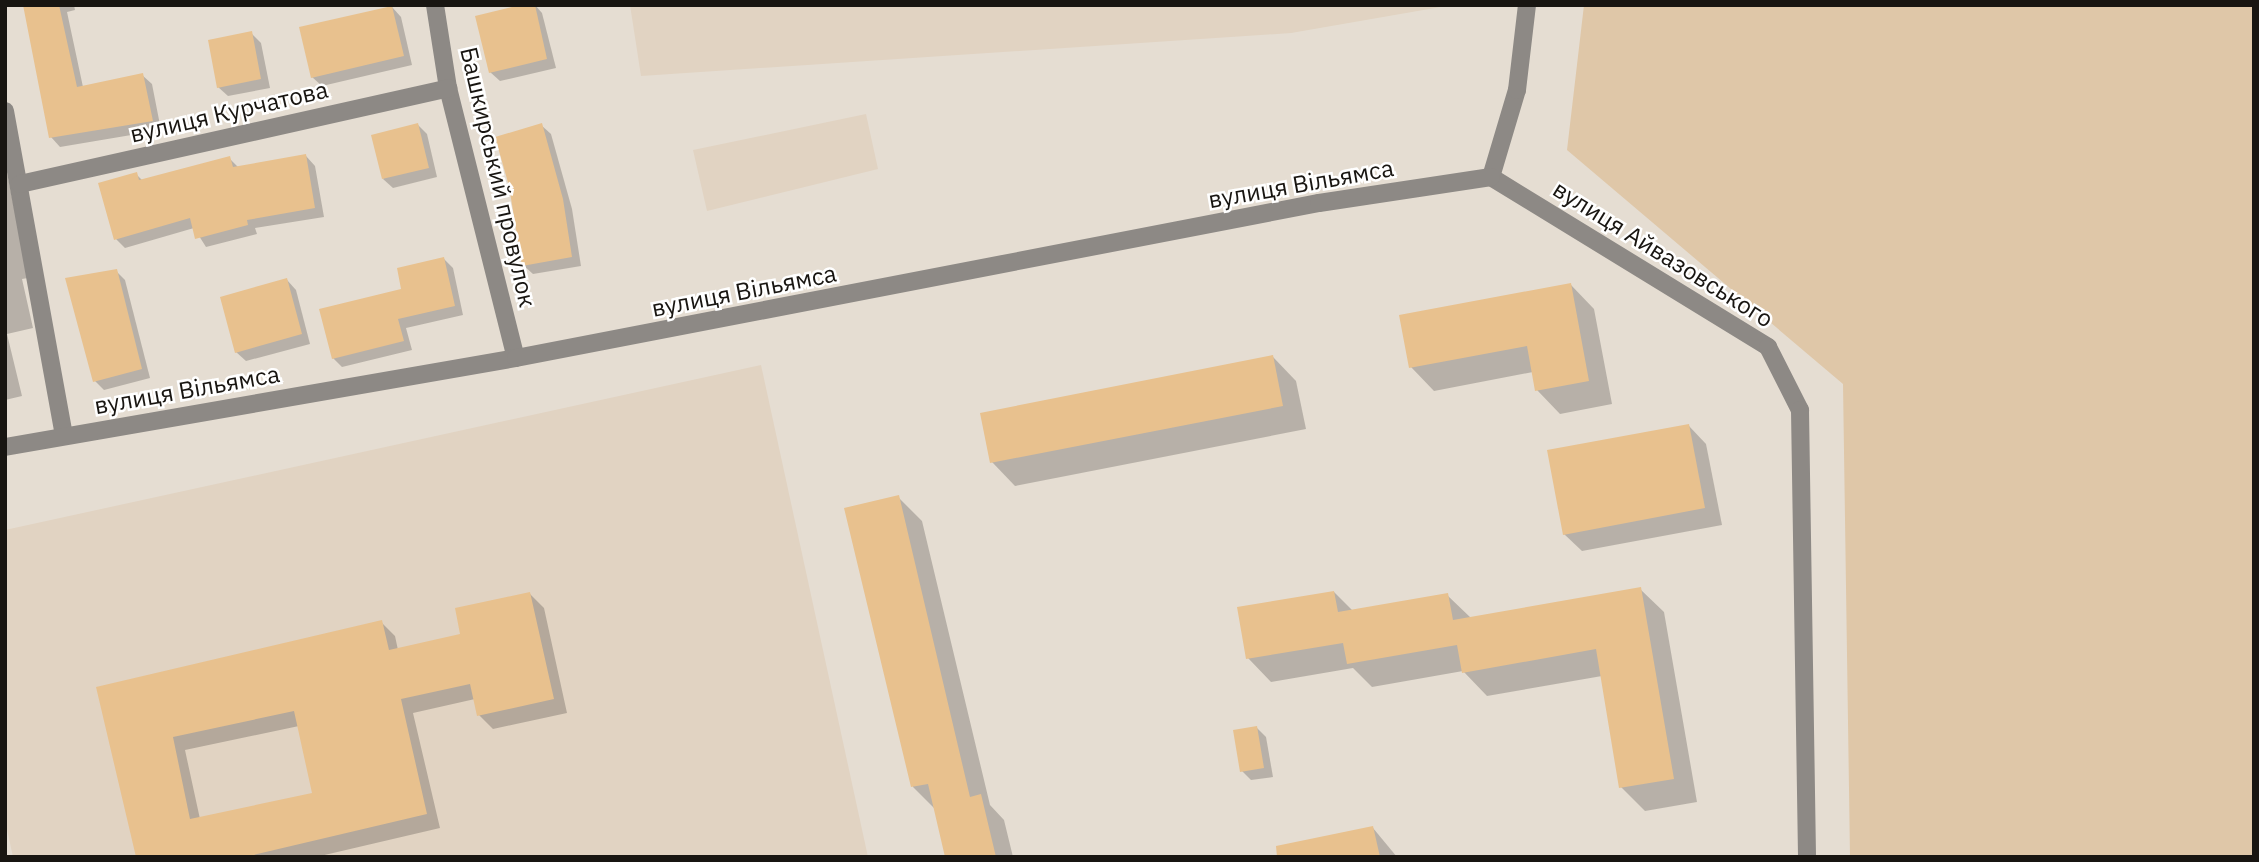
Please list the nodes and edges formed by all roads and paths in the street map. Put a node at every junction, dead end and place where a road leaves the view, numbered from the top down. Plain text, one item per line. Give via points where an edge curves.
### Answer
1 (435, 5) edge
2 (1527, 5) edge
3 (448, 88) junction
4 (5, 111) edge
5 (1491, 177) junction
6 (20, 184) junction
7 (516, 358) junction
8 (64, 436) junction
9 (5, 447) edge
10 (1807, 857) edge

1 - 3 street, Башкирський провулок
2 - 5 street via 1517,90
3 - 6 street, вулиця Курчатова
3 - 7 street, Башкирський провулок
4 - 6 street
5 - 7 street, вулиця Вільямса via 1318,203
5 - 10 street, вулиця Айвазовського via 1768,347 1800,410
6 - 8 street
7 - 8 street, вулиця Вільямса
8 - 9 street, вулиця Вільямса

